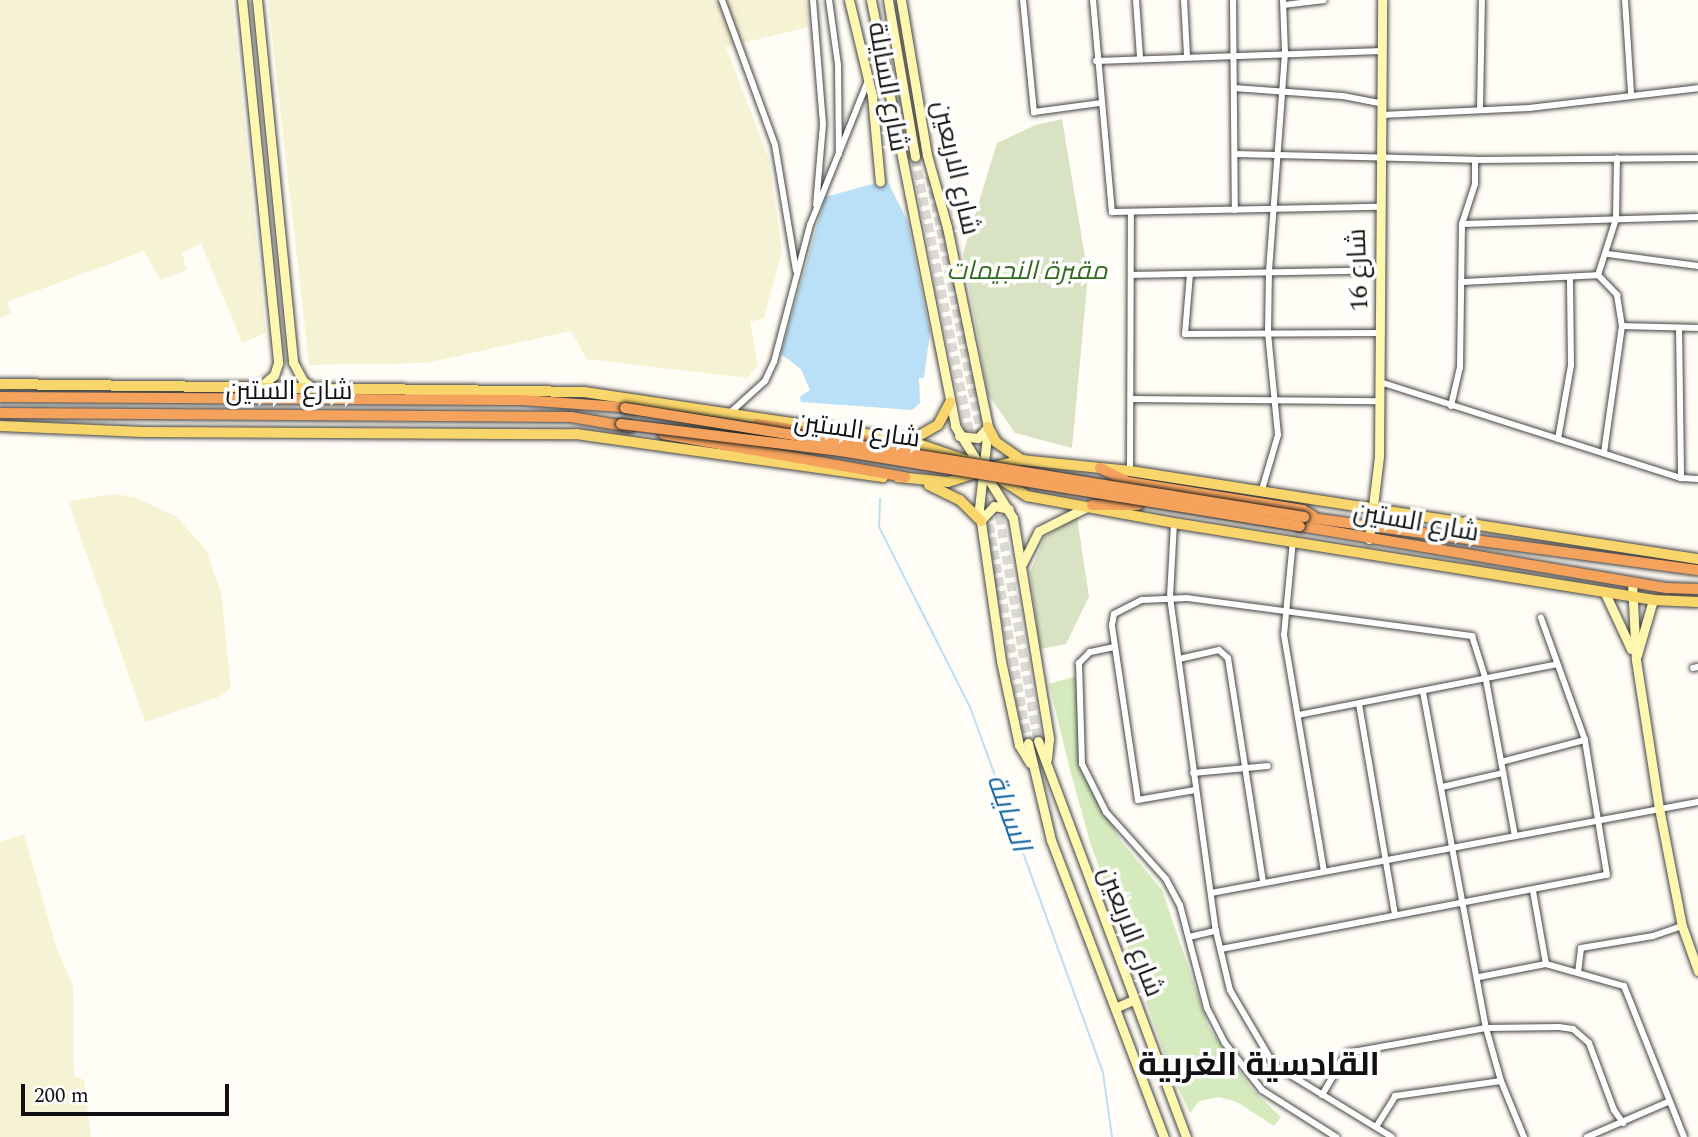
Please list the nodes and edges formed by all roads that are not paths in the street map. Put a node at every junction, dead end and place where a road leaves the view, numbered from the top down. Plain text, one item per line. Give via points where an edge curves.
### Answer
1 (242, 0) edge
2 (257, 0) edge
3 (722, 0) edge
4 (813, 0) edge
5 (829, 0) edge
6 (849, 0) edge
7 (872, 0) edge
8 (888, 0) edge
9 (901, 0) edge
10 (1023, 0) edge
11 (1093, 0) edge
12 (1136, 0) edge
13 (1184, 0) edge
14 (1233, 0) edge
15 (1324, 0) edge
16 (1382, 0) edge
17 (1482, 0) edge
18 (1625, 0) edge
19 (1283, 2) edge
20 (1382, 51) junction
21 (1285, 53) junction
22 (1234, 54) junction
23 (1186, 55) junction
24 (1140, 57) junction
25 (1097, 61) junction
26 (868, 80) junction
27 (1234, 88) junction
28 (1698, 88) edge
29 (892, 89) junction
30 (1282, 93) junction
31 (1631, 93) junction
32 (1101, 103) junction
33 (1380, 103) junction
34 (1480, 110) junction
35 (1381, 115) junction
36 (1235, 154) junction
37 (1276, 156) junction
38 (1617, 158) junction
39 (1698, 158) edge
40 (839, 159) junction
41 (1381, 159) junction
42 (1475, 160) junction
43 (275, 174) junction
44 (261, 180) junction
45 (880, 182) dead end
46 (1378, 208) junction
47 (1272, 209) junction
48 (816, 210) junction
49 (1235, 210) junction
50 (1130, 212) junction
51 (1698, 217) edge
52 (1616, 219) junction
53 (1462, 224) junction
54 (1608, 254) junction
55 (1698, 266) edge
56 (1381, 270) junction
57 (1269, 271) junction
58 (797, 272) junction
59 (1190, 274) junction
60 (1131, 275) junction
61 (1598, 275) junction
62 (1570, 278) junction
63 (1461, 282) junction
64 (1622, 326) junction
65 (1679, 328) junction
66 (1698, 328) edge
67 (1268, 333) junction
68 (1382, 333) junction
69 (1380, 382) junction
70 (0, 384) edge
71 (256, 389) junction
72 (315, 389) junction
73 (0, 397) edge
74 (1133, 399) junction
75 (1278, 400) junction
76 (1379, 401) junction
77 (950, 402) junction
78 (1451, 406) junction
79 (625, 408) junction
80 (732, 411) junction
81 (0, 413) edge
82 (621, 425) junction
83 (0, 426) edge
84 (988, 427) junction
85 (959, 436) junction
86 (1558, 439) junction
87 (910, 441) junction
88 (1604, 453) junction
89 (1022, 460) junction
90 (1058, 464) junction
91 (1100, 468) junction
92 (983, 469) junction
93 (1130, 471) junction
94 (905, 477) junction
95 (1681, 478) junction
96 (1698, 479) edge
97 (1261, 492) junction
98 (1059, 500) junction
99 (1092, 505) junction
100 (1009, 510) junction
101 (1372, 511) junction
102 (981, 521) junction
103 (1307, 522) junction
104 (1174, 523) junction
105 (1371, 524) junction
106 (1369, 539) junction
107 (1293, 540) junction
108 (1698, 559) edge
109 (1021, 566) junction
110 (1698, 570) edge
111 (1632, 582) junction
112 (1698, 589) edge
113 (1604, 591) junction
114 (1631, 595) junction
115 (1170, 597) junction
116 (1653, 600) junction
117 (1698, 602) edge
118 (1285, 611) junction
119 (1541, 618) dead end
120 (1114, 647) junction
121 (1179, 659) junction
122 (1636, 660) junction
123 (1557, 664) junction
124 (1486, 680) junction
125 (1423, 692) junction
126 (1359, 704) junction
127 (1298, 715) junction
128 (1585, 740) junction
129 (1047, 759) junction
130 (1502, 762) junction
131 (1030, 763) junction
132 (1268, 766) dead end
133 (1248, 768) junction
134 (1193, 773) junction
135 (1503, 774) junction
136 (1442, 787) junction
137 (1195, 790) junction
138 (1698, 802) edge
139 (1659, 808) junction
140 (1599, 820) junction
141 (1516, 836) junction
142 (1452, 846) junction
143 (1386, 859) junction
144 (1324, 871) junction
145 (1263, 883) junction
146 (1533, 891) junction
147 (1211, 893) junction
148 (1466, 902) junction
149 (1395, 915) junction
150 (1682, 926) junction
151 (1216, 931) junction
152 (1189, 937) junction
153 (1221, 949) junction
154 (1546, 964) junction
155 (1698, 971) edge
156 (1578, 973) junction
157 (1479, 977) junction
158 (1133, 1000) junction
159 (1115, 1008) junction
160 (1486, 1028) junction
161 (1501, 1082) junction
162 (1322, 1095) junction
163 (1670, 1101) junction
164 (1623, 1123) junction
165 (1376, 1127) junction
166 (1164, 1137) edge
167 (1186, 1137) edge
168 (1336, 1137) edge
169 (1392, 1137) edge
170 (1524, 1137) edge
171 (1587, 1137) edge
172 (1684, 1137) edge

1 - 44 main road
2 - 43 main road
3 - 58 street via 775,145
4 - 48 street via 823,124
5 - 40 street via 838,65
6 - 26 main road, شارع السايلة
7 - 29 main road
8 - 29 main road, شارع الاربعين via 915,157
9 - 84 main road, شارع الاربعين via 927,155 947,227
10 - 32 street via 1034,112
11 - 25 street
12 - 24 street
13 - 23 street
14 - 22 street
15 - 19 street
16 - 20 main road, شارع 16
17 - 34 street
18 - 31 street
19 - 21 street
20 - 21 street
20 - 33 main road, شارع 16
21 - 22 street
21 - 30 street
22 - 23 street
22 - 27 street
23 - 24 street
24 - 25 street
25 - 32 street
26 - 40 street
26 - 45 main road, شارع السايلة
27 - 30 street
27 - 36 street
28 - 31 street
29 - 77 main road
30 - 33 street
30 - 37 street
31 - 34 street
32 - 50 street via 1112,212
33 - 35 main road, شارع 16
34 - 35 street
35 - 41 main road, شارع 16
36 - 37 street
36 - 49 street
37 - 41 street
37 - 47 street
38 - 39 street
38 - 42 street
38 - 52 street
40 - 48 street
41 - 42 street
41 - 46 main road, شارع 16
42 - 53 street via 1475,184
43 - 44 main road
43 - 72 main road via 293,362 303,382
44 - 71 main road via 278,363 274,375
46 - 47 street
46 - 56 main road, شارع 16
47 - 49 street
47 - 57 street
48 - 58 street
49 - 50 street
50 - 60 street
51 - 52 street
52 - 53 street
52 - 54 street
53 - 63 street
54 - 55 street
54 - 61 street
56 - 57 street
56 - 68 main road, شارع 16
57 - 59 street
57 - 67 street
58 - 80 street via 769,372
59 - 60 street
59 - 67 street via 1185,334
60 - 74 street
61 - 62 street
61 - 64 street via 1617,295
62 - 63 street
62 - 86 street via 1572,365
63 - 78 street via 1460,367
64 - 65 street
64 - 88 street
65 - 66 street
65 - 95 street
67 - 68 street
67 - 75 street
68 - 69 main road, شارع 16
69 - 76 main road, شارع 16
69 - 78 street
70 - 71 main road, شارع الستين
71 - 72 main road, شارع الستين
72 - 80 main road, شارع الستين via 584,392
73 - 79 highway, شارع الستين via 522,400
74 - 75 street
74 - 93 street
75 - 76 street
75 - 97 street via 1278,435
76 - 101 main road, شارع 16
77 - 85 main road
77 - 87 main road via 938,425
78 - 86 street
79 - 87 highway via 877,442
79 - 103 highway, شارع الستين, bridge
80 - 87 main road, شارع الستين
81 - 82 highway, شارع الستين via 572,417
82 - 94 highway
82 - 103 highway, شارع الستين, bridge via 840,451
83 - 94 main road, شارع الستين via 143,432 576,434 870,476
84 - 85 main road via 978,438
84 - 89 main road via 996,442
84 - 92 main road, شارع الاربعين
85 - 92 main road
86 - 88 street
87 - 92 main road, شارع الستين via 954,453
87 - 94 main road via 920,450 922,464
88 - 95 street
89 - 90 main road, شارع الستين
89 - 92 main road, شارع الستين
90 - 91 main road, شارع الستين
90 - 98 main road via 1045,478
91 - 93 main road, شارع الستين
91 - 103 highway via 1128,482 1303,510
92 - 94 main road, شارع الستين via 954,481
92 - 98 main road, شارع الستين via 1017,492
92 - 100 main road
92 - 102 main road, شارع الاربعين
93 - 97 main road, شارع الستين
94 - 102 main road via 952,495
95 - 96 street
97 - 101 main road, شارع الستين
98 - 99 main road, شارع الستين
99 - 103 highway via 1124,502 1302,530
99 - 104 main road, شارع الستين
99 - 109 main road via 1039,531
100 - 102 main road via 990,508
100 - 109 main road
101 - 105 main road, شارع 16
101 - 108 main road, شارع الستين
102 - 131 main road, شارع الاربعين via 1000,661 1018,745
103 - 105 highway, شارع الستين
103 - 106 highway, شارع الستين
104 - 107 main road, شارع الستين
104 - 115 street
105 - 106 main road, شارع 16
105 - 110 highway, شارع الستين
106 - 111 highway, شارع الستين
107 - 113 main road, شارع الستين
107 - 118 street
109 - 129 main road via 1049,739
111 - 112 highway, شارع الستين
111 - 114 main road
113 - 114 main road, شارع الستين
113 - 122 main road
114 - 116 main road, شارع الستين
114 - 122 main road
115 - 118 street
115 - 120 street via 1142,600 1114,614
115 - 121 street
116 - 117 main road, شارع الستين
116 - 122 main road
118 - 124 street via 1472,636
118 - 127 street via 1284,635
119 - 123 street
120 - 137 street via 1139,800
120 - 152 street via 1090,652 1079,663 1082,764 1112,819 1166,879
121 - 133 street via 1226,651
121 - 134 street
122 - 139 main road
123 - 124 street
123 - 128 street
124 - 125 street
124 - 130 street
125 - 126 street
125 - 136 street
126 - 127 street
126 - 143 street
127 - 144 street
128 - 130 street
128 - 140 street
129 - 131 main road, شارع الاربعين via 1033,742
129 - 158 main road, شارع الاربعين
130 - 135 street
131 - 159 main road via 1051,840
132 - 133 street
133 - 134 street
133 - 145 street
134 - 137 street
135 - 136 street
135 - 141 street
136 - 142 street
137 - 147 street
138 - 139 street
139 - 140 street
139 - 150 main road
140 - 141 street
140 - 146 street via 1607,874
141 - 142 street
142 - 143 street
142 - 148 street
143 - 144 street
143 - 149 street
144 - 145 street
145 - 147 street
146 - 148 street
146 - 154 street
147 - 151 street
148 - 149 street
148 - 157 street
149 - 153 street
150 - 155 main road
150 - 156 street via 1653,936 1581,948
151 - 152 street
151 - 153 street
152 - 168 street via 1207,1007 1225,1043 1262,1090
153 - 162 street via 1230,990 1274,1065
154 - 156 street
154 - 157 street
156 - 163 street via 1630,992
157 - 160 street
158 - 159 main road
158 - 167 main road, شارع الاربعين
159 - 166 main road
160 - 161 street
160 - 162 street via 1347,1053
160 - 164 street via 1559,1027 1584,1036
161 - 165 street via 1395,1097
161 - 170 street
162 - 165 street
163 - 164 street
163 - 172 street
164 - 171 street
165 - 169 street

